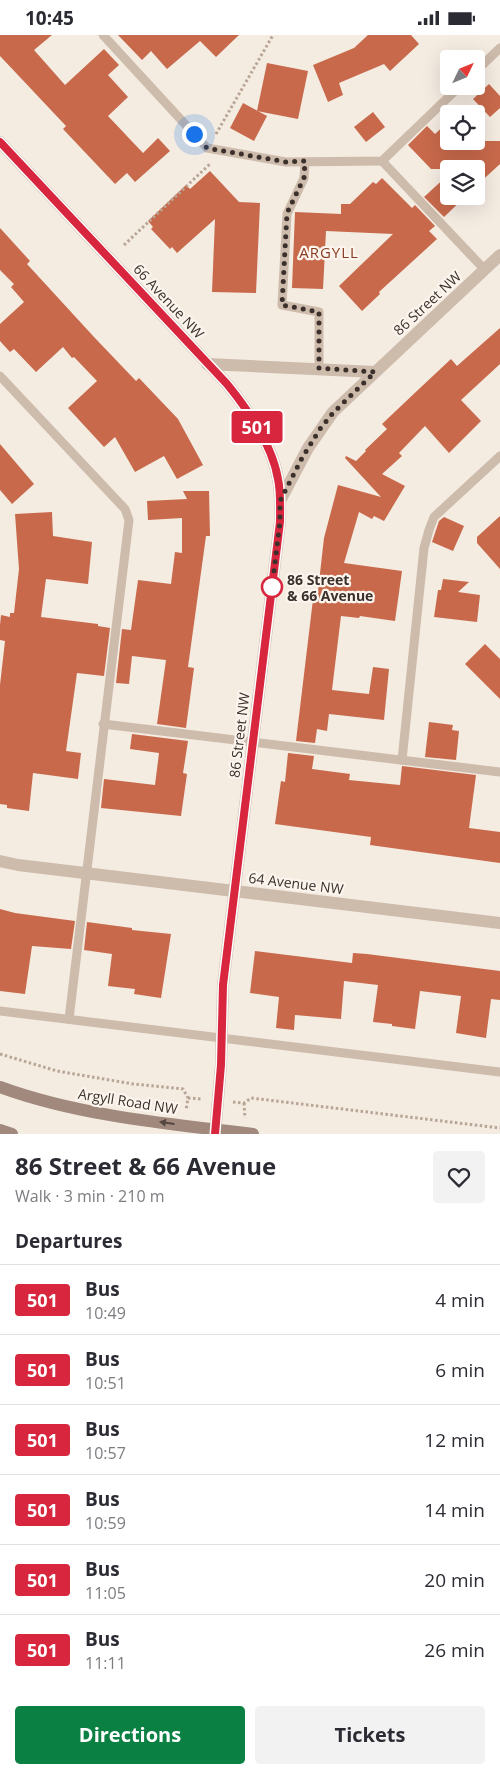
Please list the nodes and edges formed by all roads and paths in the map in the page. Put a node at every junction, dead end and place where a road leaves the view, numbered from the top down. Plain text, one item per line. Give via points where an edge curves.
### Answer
1 (103, 35) edge
2 (500, 48) edge
3 (485, 62) edge
4 (451, 95) edge
5 (0, 142) edge
6 (305, 161) junction
7 (382, 161) junction
8 (500, 255) edge
9 (485, 270) junction
10 (207, 364) junction
11 (319, 368) junction
12 (375, 372) junction
13 (0, 376) edge
14 (500, 456) edge
15 (280, 501) junction
16 (104, 724) junction
17 (253, 742) junction
18 (402, 760) junction
19 (500, 772) edge
20 (0, 861) edge
21 (87, 873) junction
22 (235, 891) junction
23 (500, 923) edge
24 (0, 1011) edge
25 (69, 1019) junction
26 (222, 1038) junction
27 (0, 1054) edge
28 (500, 1072) edge
29 (0, 1087) edge
30 (188, 1098) dead end
31 (244, 1103) dead end
32 (500, 1128) edge
33 (0, 1130) edge
34 (215, 1132) edge
35 (12, 1134) edge
36 (253, 1134) edge

1 - 6 lane via 207,148 286,162
2 - 3 lane
4 - 7 lane
5 - 10 street, 66 Avenue NW
6 - 7 lane
6 - 11 lane via 304,178 287,213 282,305 319,312
7 - 9 lane
8 - 9 street, 86 Street NW
9 - 12 street, 86 Street NW
10 - 11 street
10 - 15 street, 66 Avenue NW via 239,400 259,431 274,463
11 - 12 street
12 - 15 street, 86 Street NW via 320,429
13 - 16 lane via 125,509 129,520
14 - 18 lane via 434,517 429,530 424,548
15 - 17 street, 86 Street NW
16 - 17 lane
16 - 21 lane
17 - 18 lane
17 - 22 street, 86 Street NW
18 - 19 lane
20 - 21 street, 64 Avenue NW
21 - 22 street, 64 Avenue NW
21 - 25 lane
22 - 23 street, 64 Avenue NW
22 - 26 street, 86 Street NW via 221,1003
24 - 25 lane
25 - 26 lane
26 - 28 lane
26 - 34 street, 86 Street NW
27 - 30 path via 57,1071 183,1089
34 -> 29 main road, Argyll Road NW via 96,1112 35,1099
31 - 32 path via 251,1098
33 - 35 main road
34 - 36 main road, Argyll Road NW

